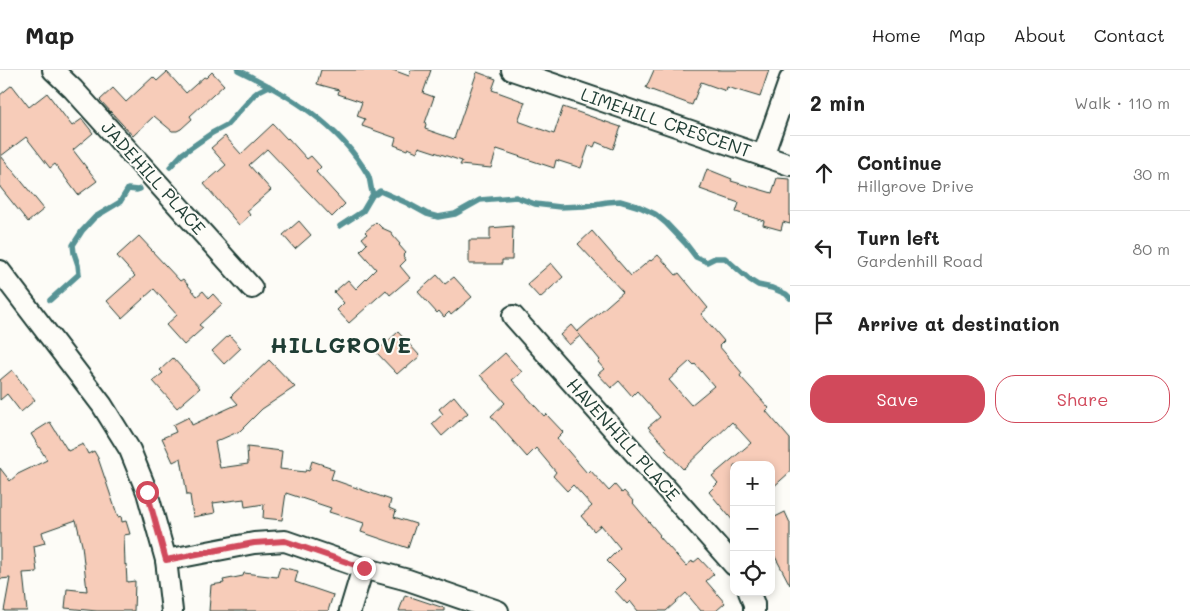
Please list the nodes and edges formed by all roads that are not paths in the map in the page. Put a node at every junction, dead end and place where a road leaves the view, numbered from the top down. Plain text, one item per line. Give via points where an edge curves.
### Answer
1 (52, 70) edge
2 (512, 70) edge
3 (790, 79) edge
4 (764, 156) junction
5 (790, 165) edge
6 (0, 271) edge
7 (252, 288) dead end
8 (513, 316) dead end
9 (166, 560) junction
10 (730, 560) edge
11 (364, 568) junction
12 (750, 596) edge
13 (172, 611) edge
14 (350, 611) edge
15 (498, 611) edge
16 (754, 611) edge

1 - 7 street, JADEHILL PLACE
2 - 4 street, LIMEHILL CRESCENT
3 - 4 street, LIMEHILL CRESCENT
4 - 5 street, LIMEHILL CRESCENT
6 - 9 street via 102,405 130,450 147,492
8 - 10 street, HAVENHILL PLACE
9 - 11 street via 254,543 285,541
9 - 13 street
11 - 14 street
11 - 15 street
12 - 16 street

